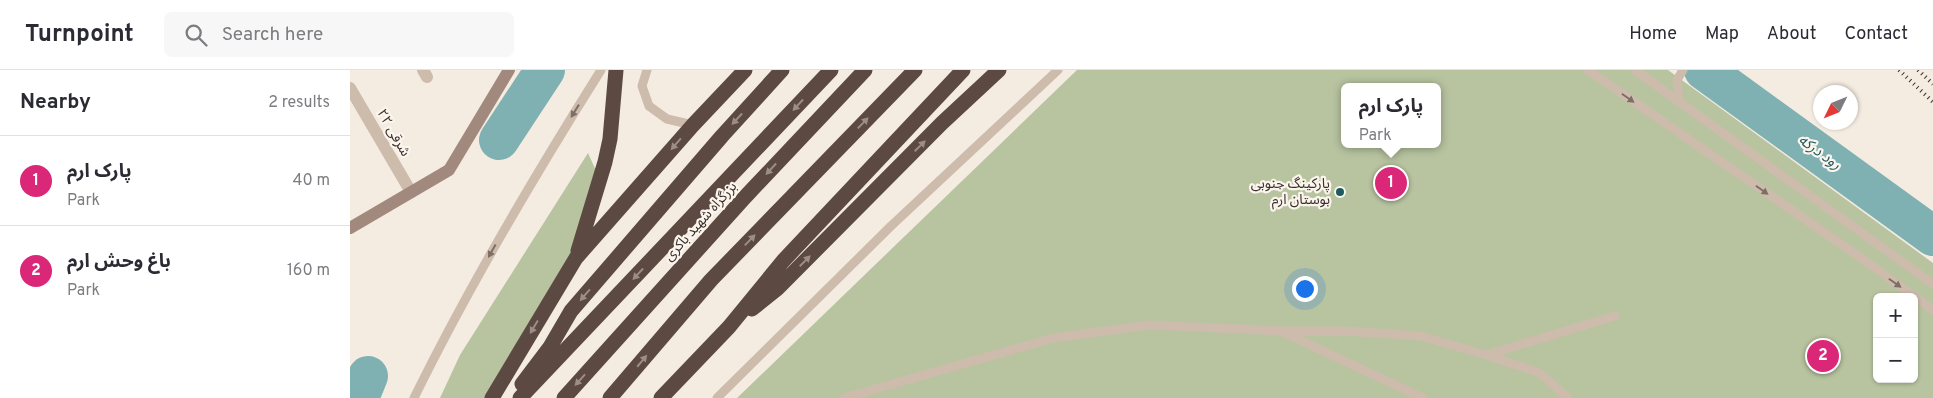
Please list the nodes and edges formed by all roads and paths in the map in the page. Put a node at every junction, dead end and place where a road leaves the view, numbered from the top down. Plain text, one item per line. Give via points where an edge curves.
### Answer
1 (509, 70) edge
2 (601, 70) edge
3 (616, 70) edge
4 (647, 70) edge
5 (745, 70) edge
6 (782, 70) edge
7 (832, 70) edge
8 (865, 70) edge
9 (915, 70) edge
10 (963, 70) edge
11 (999, 70) edge
12 (1058, 70) edge
13 (1588, 70) edge
14 (1635, 70) edge
15 (1683, 70) edge
16 (350, 88) edge
17 (1679, 101) junction
18 (693, 124) junction
19 (411, 192) junction
20 (350, 228) edge
21 (576, 258) junction
22 (1933, 284) edge
23 (1933, 310) edge
24 (1615, 316) dead end
25 (729, 327) junction
26 (1281, 331) junction
27 (1486, 355) junction
28 (414, 398) edge
29 (492, 398) edge
30 (511, 398) edge
31 (520, 398) edge
32 (564, 398) edge
33 (610, 398) edge
34 (661, 398) edge
35 (717, 398) edge
36 (844, 398) edge
37 (1423, 398) edge
38 (1568, 398) edge

1 - 19 street via 449,170
2 -> 28 lane via 531,182 451,323
3 - 21 highway via 610,139
4 - 18 lane via 642,86 649,106 667,119
5 - 18 highway
6 -> 30 highway via 571,311 550,347
7 -> 31 highway
8 -> 32 highway, بزرگراه شهید باکری
33 -> 9 highway via 711,280
10 - 25 highway via 783,261
25 -> 11 highway via 777,289
12 - 35 lane via 891,226
13 -> 23 lane
14 - 17 lane
15 - 17 lane via 1677,80
16 - 19 street, ۲۲ شرقی
17 - 22 lane
18 -> 21 highway
19 - 20 street
21 -> 29 highway
24 - 27 lane
25 - 34 highway
26 - 27 lane via 1421,336
26 - 36 lane via 1149,325 1053,338
26 - 37 lane
27 - 38 lane via 1540,373

